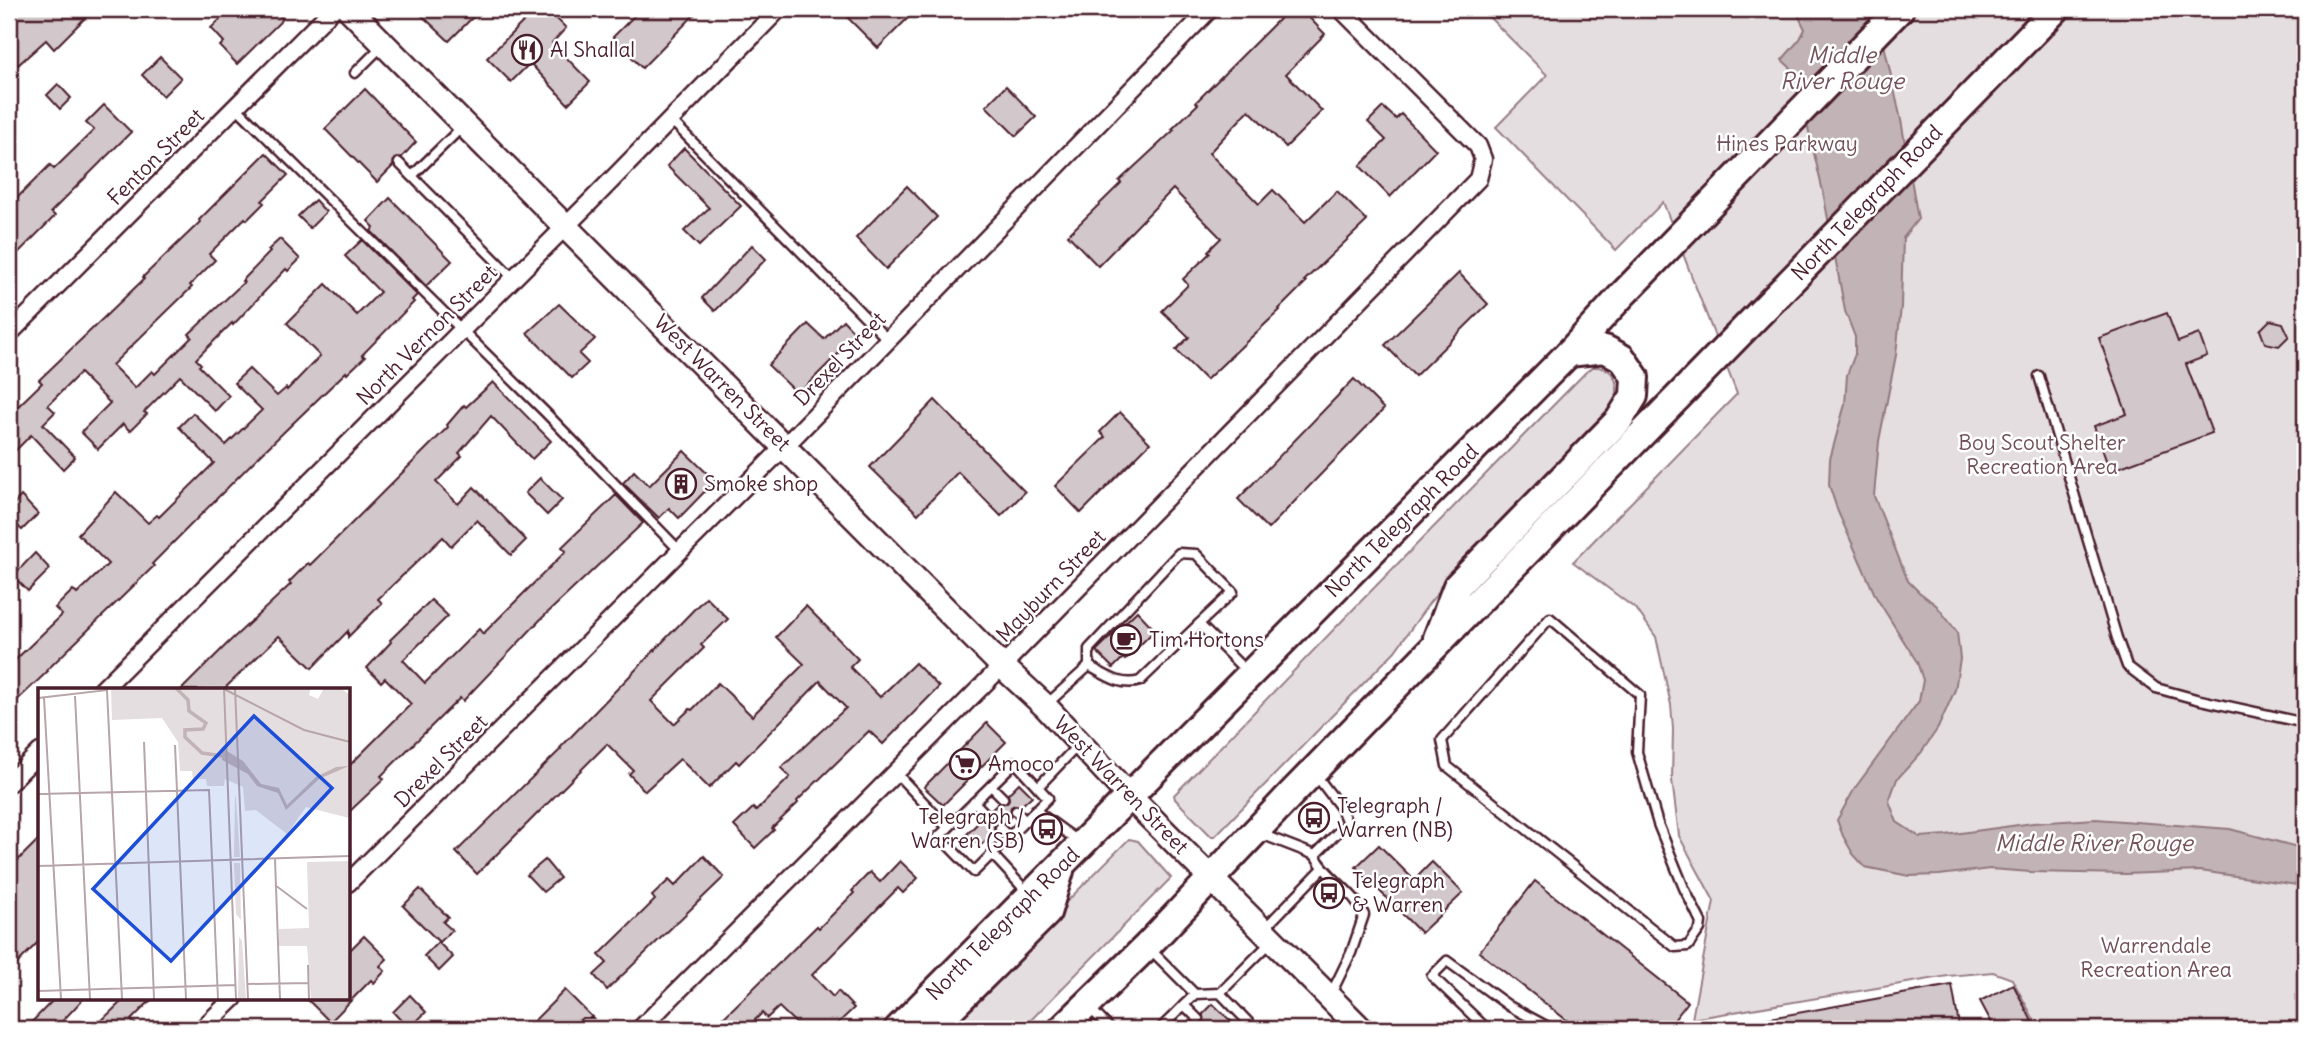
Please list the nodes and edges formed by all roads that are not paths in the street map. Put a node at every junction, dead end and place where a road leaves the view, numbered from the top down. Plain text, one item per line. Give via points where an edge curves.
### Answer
1 (333, 9) edge
2 (349, 9) edge
3 (779, 9) edge
4 (1210, 9) edge
5 (1341, 9) edge
6 (2056, 9) edge
7 (1893, 17) edge
8 (384, 44) junction
9 (355, 73) dead end
10 (236, 107) junction
11 (671, 120) junction
12 (464, 125) junction
13 (399, 163) dead end
14 (412, 176) junction
15 (565, 227) junction
16 (513, 278) junction
17 (461, 331) junction
18 (9, 334) edge
19 (888, 340) junction
20 (1569, 353) junction
21 (2039, 376) dead end
22 (785, 446) junction
23 (680, 551) junction
24 (1550, 618) joint
25 (1199, 624) junction
26 (1432, 650) junction
27 (1002, 666) junction
28 (1089, 666) junction
29 (1250, 675) junction
30 (104, 688) edge
31 (1045, 706) junction
32 (2305, 723) edge
33 (1079, 744) junction
34 (38, 754) edge
35 (1313, 771) junction
36 (896, 773) junction
37 (9, 783) edge
38 (991, 786) junction
39 (1038, 788) junction
40 (1129, 796) junction
41 (1003, 798) dead end
42 (974, 802) junction
43 (1035, 810) junction
44 (1016, 811) dead end
45 (987, 815) dead end
46 (1025, 821) junction
47 (948, 828) junction
48 (1000, 828) dead end
49 (1255, 832) junction
50 (1009, 837) junction
51 (1082, 844) junction
52 (992, 853) junction
53 (1315, 855) junction
54 (1062, 866) junction
55 (1322, 869) junction
56 (1211, 878) junction
57 (350, 881) edge
58 (1031, 897) junction
59 (1268, 935) junction
60 (1147, 946) junction
61 (1195, 993) junction
62 (1220, 993) junction
63 (1330, 998) junction
64 (232, 1000) edge
65 (1087, 1005) junction
66 (1184, 1005) junction
67 (1198, 1019) dead end
68 (1167, 1022) junction
69 (202, 1029) edge
70 (640, 1029) edge
71 (898, 1029) edge
72 (930, 1029) edge
73 (1062, 1029) edge
74 (1110, 1029) edge
75 (1160, 1029) edge
76 (1175, 1029) edge
77 (1255, 1029) edge
78 (1359, 1029) edge
79 (1487, 1029) edge
80 (1552, 1029) edge

1 - 10 street, Fenton Street
2 - 8 main road, West Warren Street
3 - 11 street, North Vernon Street
4 - 19 street, Drexel Street
5 - 27 street, Mayburn Street via 1478,146 1483,159 1478,179
6 - 26 main road, North Telegraph Road
7 - 20 main road, North Telegraph Road
8 - 9 lane
8 - 12 main road, West Warren Street
10 - 17 lane
10 - 18 street, Fenton Street
11 - 15 street, North Vernon Street
11 - 19 lane
12 - 14 lane
12 - 15 main road, West Warren Street
13 - 14 lane
14 - 16 lane
15 - 16 street, North Vernon Street
15 - 22 main road, West Warren Street
16 - 17 street, North Vernon Street
17 - 23 lane
17 - 30 street, North Vernon Street
19 - 22 street, Drexel Street
20 - 26 main road via 1605,349 1622,358 1635,377 1634,396 1619,420 1457,586
20 - 29 main road, North Telegraph Road
21 - 32 lane via 2127,666 2156,688
22 - 23 street, Drexel Street
22 - 27 main road, West Warren Street
23 - 57 street, Drexel Street
24 - 24 lane via 1640,695 1637,752 1658,824 1701,922 1688,946 1675,947 1447,766 1442,740
25 - 28 lane via 1140,681 1129,684
25 - 28 lane via 1233,592 1196,554 1179,553 1088,649
25 - 29 lane
26 - 35 main road, North Telegraph Road
27 - 31 main road, West Warren Street
27 - 36 street, Mayburn Street
28 - 31 lane
29 - 40 main road, North Telegraph Road
31 - 33 main road, West Warren Street
33 - 39 lane
33 - 40 main road, West Warren Street
34 - 37 street
35 - 49 main road, North Telegraph Road
35 - 53 lane via 1347,823
36 - 47 lane
36 - 70 street, Mayburn Street
38 - 39 lane via 1015,762
38 - 41 lane
38 - 42 lane
39 - 43 lane via 1048,797
40 - 51 main road, North Telegraph Road
40 - 56 main road, West Warren Street
42 - 45 lane
42 - 47 lane
43 - 46 lane
43 - 51 lane
44 - 46 lane
46 - 50 lane
47 - 52 lane via 939,836 974,872
48 - 50 lane
49 - 53 lane
49 - 56 main road, North Telegraph Road
50 - 52 lane
51 - 54 main road, North Telegraph Road
52 - 58 lane
53 - 55 lane
54 - 58 main road, North Telegraph Road
54 - 72 main road via 1047,913
55 - 59 lane
55 - 63 lane via 1360,904 1364,915
56 - 59 main road, West Warren Street
56 - 60 main road, North Telegraph Road
58 - 71 main road, North Telegraph Road
59 - 62 lane
59 - 63 main road, West Warren Street
60 - 61 lane
60 - 65 main road, North Telegraph Road
61 - 62 lane
61 - 66 lane
62 - 77 lane
63 - 78 main road, West Warren Street
64 - 69 street
65 - 73 main road, North Telegraph Road
65 - 74 lane
66 - 67 lane
66 - 68 lane
68 - 75 lane
68 - 76 lane
79 - 80 lane via 1432,976 1447,961 1509,1006

